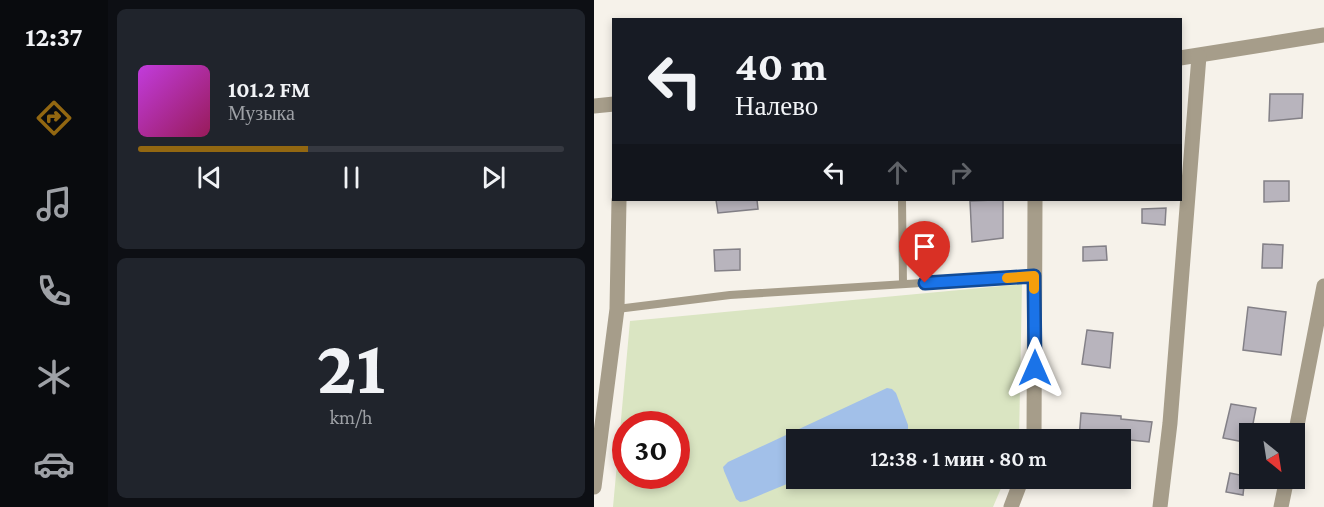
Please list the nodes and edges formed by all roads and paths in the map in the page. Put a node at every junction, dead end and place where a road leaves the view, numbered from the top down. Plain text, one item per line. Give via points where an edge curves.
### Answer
1 (1324, 35) edge
2 (1199, 56) junction
3 (1182, 58) edge
4 (612, 104) edge
5 (594, 106) edge
6 (619, 201) edge
7 (902, 201) edge
8 (1035, 201) edge
9 (1034, 276) junction
10 (903, 284) junction
11 (1324, 286) edge
12 (617, 309) junction
13 (1297, 423) edge
14 (1034, 429) edge
15 (594, 487) edge
16 (1018, 489) edge
17 (1285, 489) edge
18 (1011, 507) edge
19 (1160, 507) edge
20 (1281, 507) edge

1 - 2 street
2 - 3 street
2 - 19 street
4 - 5 street
6 - 12 street
7 - 10 lane
8 - 9 street
9 - 10 lane
9 - 14 street
10 - 12 lane via 730,295
11 - 13 street
12 - 15 street
16 - 18 street
17 - 20 street

